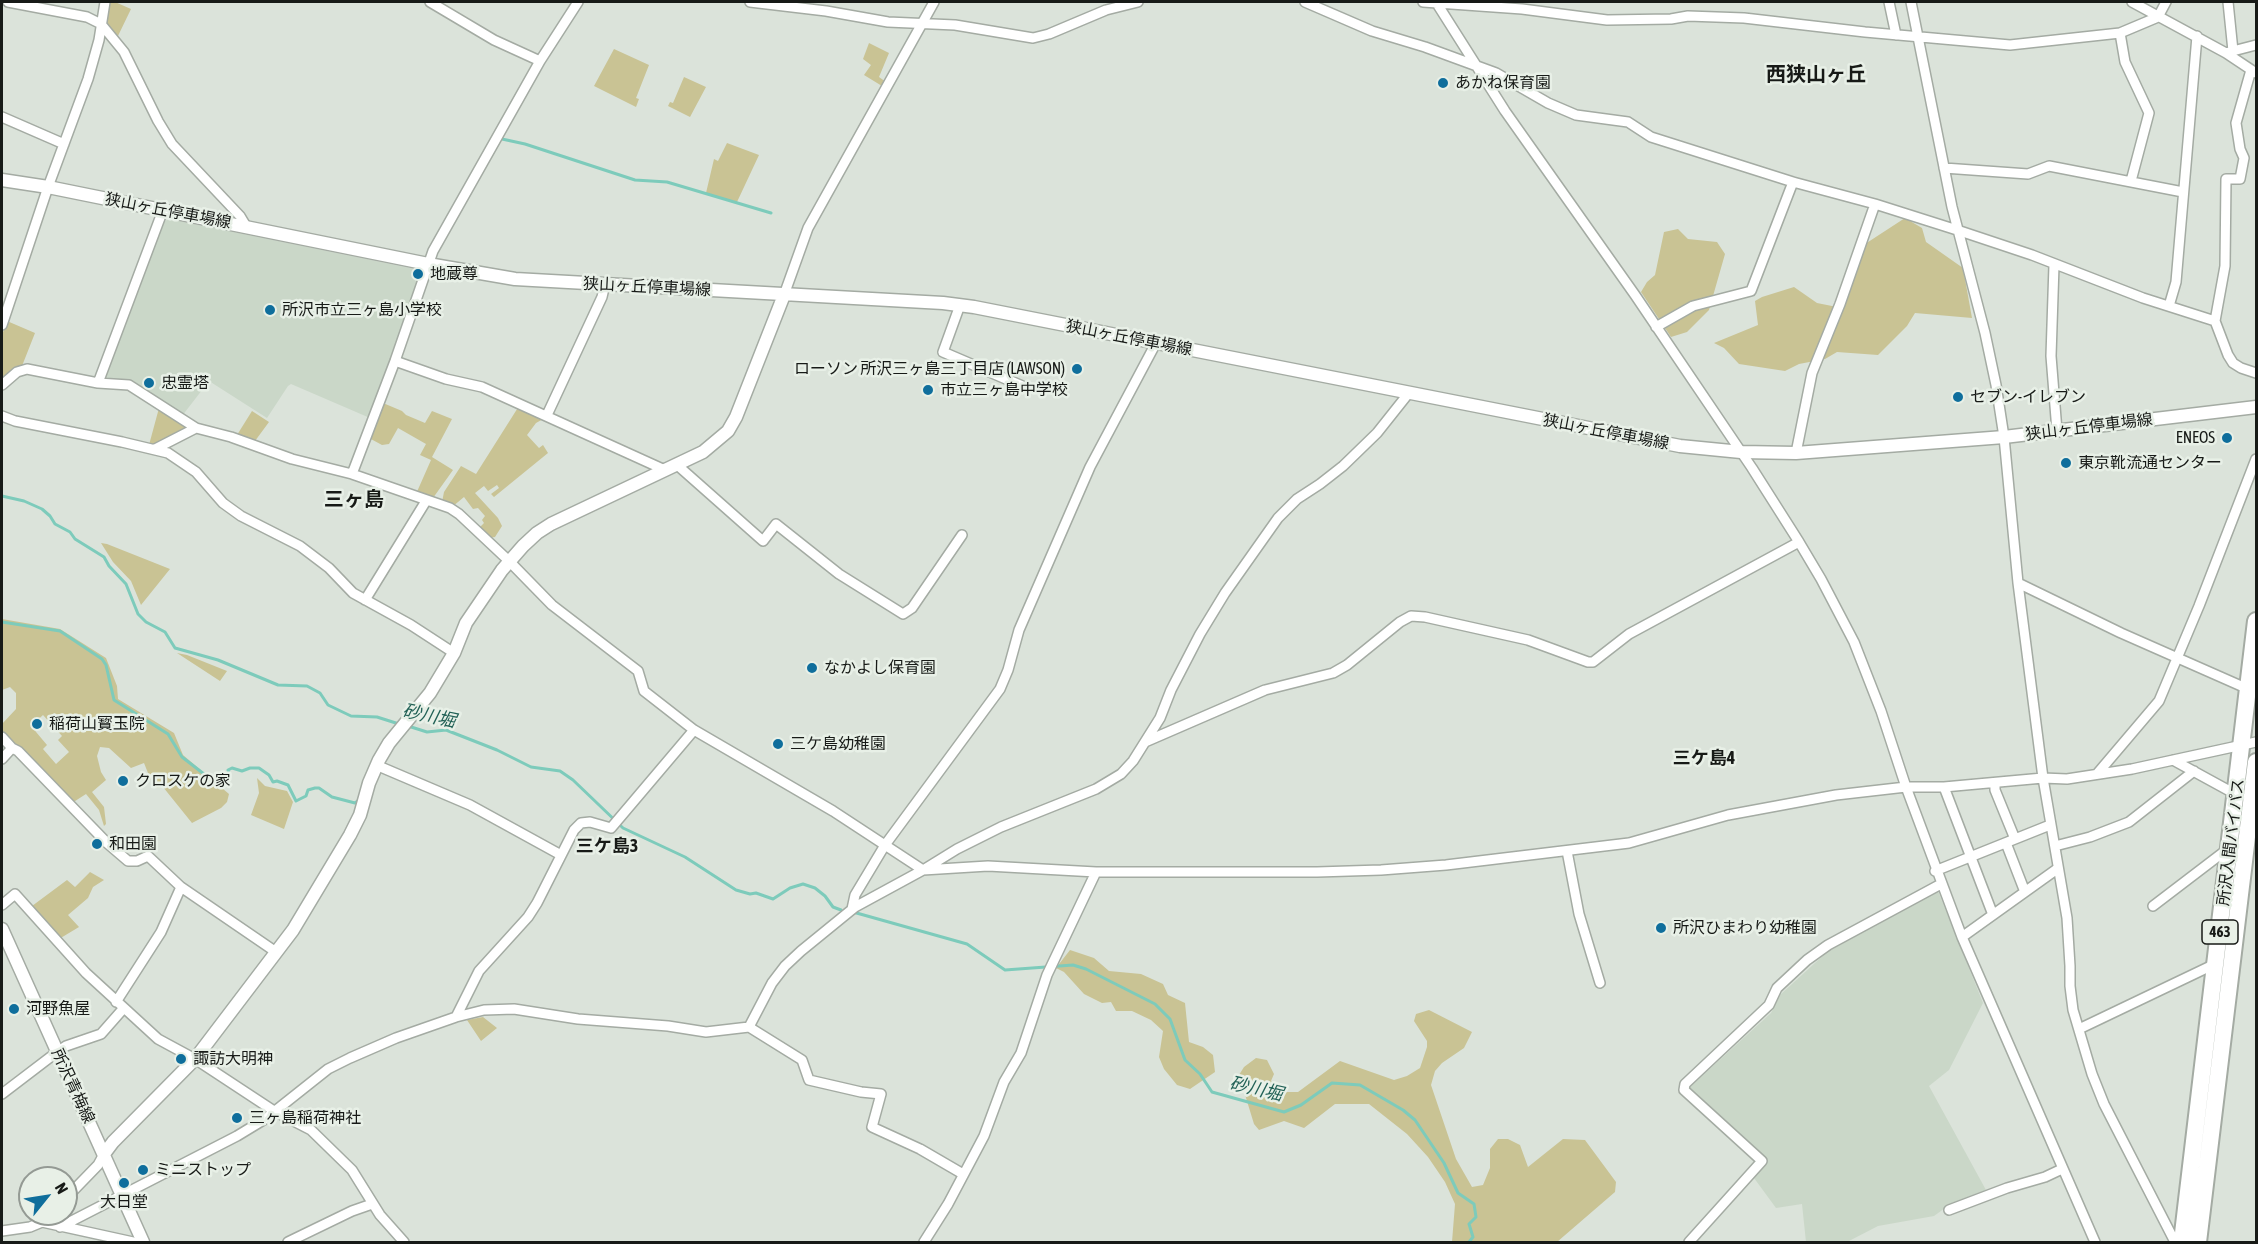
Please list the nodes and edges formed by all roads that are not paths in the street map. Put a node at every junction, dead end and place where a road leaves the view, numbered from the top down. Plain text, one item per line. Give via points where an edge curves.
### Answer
1 (8, 2) edge
2 (105, 2) edge
3 (430, 2) edge
4 (578, 2) edge
5 (750, 2) edge
6 (934, 2) edge
7 (1138, 2) edge
8 (1305, 2) edge
9 (1423, 2) edge
10 (1437, 2) edge
11 (1888, 2) edge
12 (1911, 2) edge
13 (2132, 2) edge
14 (2166, 2) edge
15 (2228, 2) edge
16 (1480, 4) edge
17 (2158, 16) junction
18 (922, 23) junction
19 (101, 24) junction
20 (2120, 33) junction
21 (1896, 35) junction
22 (2197, 36) junction
23 (1919, 38) junction
24 (2256, 45) edge
25 (2230, 52) junction
26 (540, 61) junction
27 (1474, 64) junction
28 (2254, 72) edge
29 (2, 117) edge
30 (64, 144) junction
31 (1944, 168) junction
32 (2, 180) edge
33 (2131, 181) junction
34 (1793, 182) junction
35 (48, 187) junction
36 (2183, 192) junction
37 (1875, 204) junction
38 (163, 210) junction
39 (246, 226) junction
40 (1958, 230) junction
41 (428, 264) junction
42 (2054, 265) junction
43 (605, 284) junction
44 (784, 295) junction
45 (960, 305) junction
46 (2169, 306) junction
47 (2215, 321) junction
48 (2, 325) edge
49 (1656, 327) junction
50 (1156, 343) junction
51 (395, 361) junction
52 (2256, 373) edge
53 (98, 383) junction
54 (2, 385) edge
55 (1027, 388) dead end
56 (1408, 394) junction
57 (2256, 407) edge
58 (547, 415) junction
59 (2, 416) edge
60 (196, 428) junction
61 (2057, 431) junction
62 (2004, 437) junction
63 (155, 449) junction
64 (1741, 452) junction
65 (1796, 453) junction
66 (2256, 459) edge
67 (676, 464) junction
68 (665, 470) junction
69 (352, 474) junction
70 (2252, 486) edge
71 (426, 501) junction
72 (962, 535) dead end
73 (1799, 542) junction
74 (509, 561) junction
75 (2018, 583) junction
76 (365, 600) junction
77 (2256, 621) edge
78 (454, 652) junction
79 (2178, 658) junction
80 (2247, 689) junction
81 (694, 730) junction
82 (2, 737) edge
83 (1145, 742) junction
84 (2249, 743) edge
85 (12, 748) junction
86 (2, 759) edge
87 (2173, 760) junction
88 (2256, 762) edge
89 (376, 765) junction
90 (2194, 771) junction
91 (2097, 774) junction
92 (2043, 777) junction
93 (1995, 783) junction
94 (1944, 787) junction
95 (1906, 788) junction
96 (2237, 795) junction
97 (2254, 806) edge
98 (2050, 825) junction
99 (2011, 841) junction
100 (885, 844) junction
101 (2055, 846) junction
102 (2231, 846) junction
103 (1567, 851) junction
104 (561, 855) junction
105 (1971, 856) junction
106 (2057, 869) junction
107 (923, 870) junction
108 (1935, 871) junction
109 (1096, 872) junction
110 (1941, 884) junction
111 (181, 887) junction
112 (2025, 892) junction
113 (2, 905) edge
114 (2153, 906) dead end
115 (852, 909) junction
116 (1993, 915) junction
117 (2, 929) edge
118 (1962, 937) junction
119 (276, 952) junction
120 (2216, 964) junction
121 (1600, 983) dead end
122 (120, 1005) junction
123 (456, 1017) junction
124 (749, 1027) junction
125 (2079, 1029) junction
126 (57, 1052) junction
127 (195, 1059) junction
128 (2, 1094) edge
129 (274, 1111) junction
130 (104, 1154) junction
131 (2062, 1168) junction
132 (963, 1174) junction
133 (78, 1186) edge
134 (122, 1195) junction
135 (372, 1204) junction
136 (1948, 1210) dead end
137 (32, 1226) edge
138 (56, 1226) edge
139 (60, 1227) junction
140 (2, 1231) edge
141 (133, 1242) edge
142 (143, 1242) edge
143 (288, 1242) edge
144 (404, 1242) edge
145 (924, 1242) edge
146 (1689, 1242) edge
147 (2095, 1242) edge
148 (2175, 1242) edge
149 (2182, 1242) edge
150 (2198, 1242) edge

1 - 19 street via 87,17
2 - 19 street
3 - 26 street via 494,40
4 - 26 street
5 - 18 street via 888,22
6 - 18 street
7 - 18 street via 1033,38
8 - 27 street via 1372,31
9 - 10 street
10 - 16 street
10 - 27 street
11 - 21 street
12 - 23 street
13 - 17 street
14 - 17 street
15 - 25 street
16 - 21 street via 1607,20 1744,18
17 - 20 street
17 - 22 street
18 - 44 street via 808,228
19 - 30 street via 88,79
19 - 39 street via 124,52 172,144
20 - 23 street via 2010,45
20 - 33 street via 2125,62 2149,113
21 - 23 street
22 - 25 street
22 - 36 street
23 - 31 street
24 - 25 street
25 - 28 street
26 - 41 street
27 - 34 street via 1576,115 1628,122 1651,137
27 - 49 street
28 - 47 street via 2236,123 2244,158 2240,179 2226,179 2225,266
29 - 30 street
30 - 35 street
31 - 33 street via 2028,174 2049,166
31 - 40 street
32 - 35 main road, 狭山ヶ丘停車場線
33 - 36 street
34 - 37 street
34 - 49 street via 1751,291 1693,306
35 - 38 main road, 狭山ヶ丘停車場線
35 - 48 street
36 - 46 street via 2176,282
37 - 40 street
37 - 65 street via 1812,373
38 - 39 main road, 狭山ヶ丘停車場線
38 - 53 street
39 - 41 main road, 狭山ヶ丘停車場線
40 - 42 street
40 - 62 street via 1985,333
41 - 43 main road, 狭山ヶ丘停車場線 via 516,279
41 - 51 street
42 - 46 street
42 - 61 street via 2051,356
43 - 44 main road, 狭山ヶ丘停車場線
43 - 58 street
44 - 45 main road, 狭山ヶ丘停車場線
44 - 67 main road via 728,431 703,452
45 - 50 main road, 狭山ヶ丘停車場線
45 - 55 street via 943,352
46 - 47 street
47 - 52 street via 2233,363
49 - 64 street
50 - 56 main road, 狭山ヶ丘停車場線
50 - 100 street via 1090,467 1019,630 1000,689
51 - 58 street via 482,387
51 - 69 street
53 - 54 street via 27,369
53 - 60 street via 135,388
56 - 64 main road, 狭山ヶ丘停車場線 via 1680,446
56 - 83 street via 1377,433 1343,466 1278,518 1200,634
57 - 61 main road, 狭山ヶ丘停車場線
58 - 68 street
59 - 63 street
60 - 63 street
60 - 69 street
61 - 62 main road, 狭山ヶ丘停車場線
62 - 65 main road, 狭山ヶ丘停車場線
62 - 75 street
63 - 76 street via 196,472 223,503 241,516 300,546
64 - 65 main road, 狭山ヶ丘停車場線
64 - 73 street
66 - 70 street
67 - 68 main road
67 - 72 street via 763,541 776,524 839,574 903,614 912,608
68 - 74 main road via 551,524
69 - 71 street
70 - 79 street
71 - 74 street via 459,514
71 - 76 street
73 - 83 street via 1629,634 1593,662 1528,640 1411,616 1333,673 1265,690
73 - 95 street via 1854,642
74 - 78 main road via 466,623
74 - 81 street via 552,605 638,671 644,691
75 - 79 street
75 - 92 street
76 - 78 street
77 - 80 highway, 所沢入間バイパス / 463
78 - 89 main road via 424,701 389,742
79 - 80 street
79 - 91 street via 2159,701
80 - 84 highway, 所沢入間バイパス / 463
81 - 100 street
81 - 104 street via 611,828 580,824
82 - 85 street
83 - 107 street via 1133,761 1111,781 1001,827
84 - 87 street
84 - 96 highway, 所沢入間バイパス / 463
85 - 86 street
85 - 111 street via 128,861 148,856
87 - 90 street
87 - 91 street
88 - 97 highway, 所沢入間バイパス / 463
89 - 104 street via 470,805
89 - 119 main road via 350,835
90 - 96 street
90 - 101 street via 2129,822
91 - 92 street via 2067,779
92 - 93 street
92 - 98 street
93 - 94 street
93 - 99 street
94 - 95 street
94 - 105 street
95 - 103 street via 1784,804 1629,843
95 - 108 street
96 - 102 highway, 所沢入間バイパス / 463
97 - 150 highway, 所沢入間バイパス / 463
98 - 99 street
98 - 101 street
99 - 105 street
99 - 112 street
100 - 107 street
100 - 115 street via 855,895
101 - 106 street
102 - 114 street
102 - 120 highway, 所沢入間バイパス / 463
103 - 109 street via 1381,870
103 - 121 street via 1579,914
104 - 123 street via 528,917 479,971
105 - 108 street
105 - 116 street
106 - 112 street
106 - 125 street via 2067,918 2073,1010
107 - 109 street via 988,866
107 - 115 street
108 - 110 street
109 - 132 street via 1047,975 1021,1053
110 - 118 street
110 - 146 street via 1807,960 1777,988 1769,1005 1685,1084 1684,1090 1762,1161
111 - 119 street
111 - 122 street
112 - 116 street
113 - 122 street via 15,894
115 - 124 street via 784,966
116 - 118 street
117 - 126 main road, 所沢青梅線
118 - 131 street
119 - 127 main road
120 - 125 street
120 - 149 highway, 所沢入間バイパス / 463
122 - 126 street via 100,1035
122 - 127 street via 158,1039
123 - 124 street via 484,1010 514,1009 706,1032
123 - 129 street via 396,1038 328,1069
124 - 132 street via 801,1060 809,1080 881,1094 872,1127
125 - 148 street via 2104,1104
126 - 128 street
126 - 130 main road, 所沢青梅線
127 - 129 street
127 - 130 main road
129 - 134 street via 237,1136
129 - 135 street via 311,1130 323,1141 352,1170
130 - 133 street
130 - 134 main road, 所沢青梅線
131 - 136 street
131 - 147 street
132 - 145 street
134 - 139 street
134 - 142 main road, 所沢青梅線
135 - 143 street
135 - 144 street
137 - 140 street
138 - 139 street
139 - 141 street

